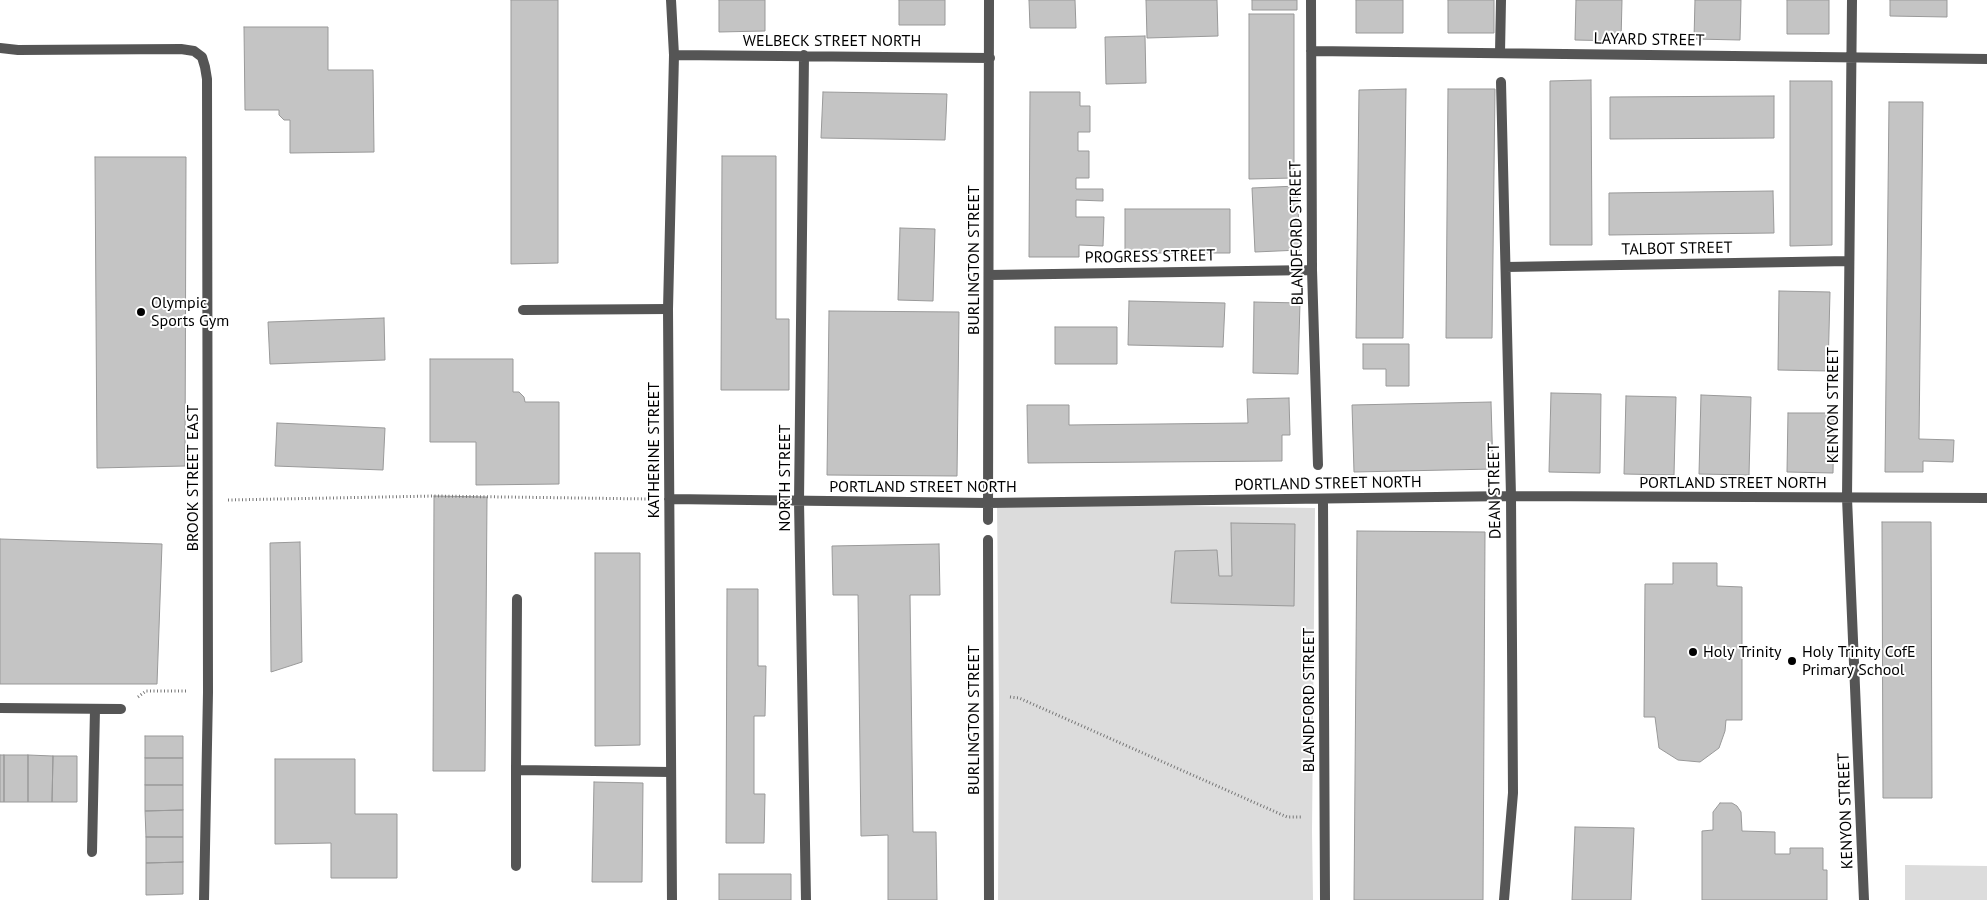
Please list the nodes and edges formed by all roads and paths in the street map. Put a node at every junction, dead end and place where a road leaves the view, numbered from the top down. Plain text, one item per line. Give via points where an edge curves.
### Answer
1 (671, 0) edge
2 (989, 0) edge
3 (1311, 0) edge
4 (1501, 0) edge
5 (1852, 0) edge
6 (0, 48) edge
7 (1311, 51) junction
8 (1500, 53) junction
9 (674, 55) junction
10 (804, 55) junction
11 (1851, 57) junction
12 (990, 58) junction
13 (1987, 59) edge
14 (1501, 82) dead end
15 (1849, 261) junction
16 (1506, 267) junction
17 (1312, 270) junction
18 (989, 275) junction
19 (668, 308) junction
20 (523, 310) dead end
21 (1318, 465) dead end
22 (1511, 496) junction
23 (1847, 498) junction
24 (1987, 498) edge
25 (669, 499) junction
26 (1323, 500) junction
27 (208, 501) junction
28 (799, 501) junction
29 (988, 503) junction
30 (988, 520) dead end
31 (988, 540) dead end
32 (517, 599) dead end
33 (208, 692) junction
34 (989, 696) junction
35 (0, 708) edge
36 (96, 709) junction
37 (121, 709) joint
38 (516, 770) junction
39 (671, 772) junction
40 (1325, 817) junction
41 (92, 852) dead end
42 (516, 866) dead end
43 (204, 900) edge
44 (672, 900) edge
45 (806, 900) edge
46 (989, 900) edge
47 (1325, 900) edge
48 (1504, 900) edge
49 (1864, 900) edge

1 - 9 street, KATHERINE STREET
2 - 12 street, BURLINGTON STREET
3 - 7 street, BLANDFORD STREET
4 - 8 street
5 - 11 street, KENYON STREET
6 - 27 street, BROOK STREET EAST via 181,49 194,51 202,57 207,79
7 - 8 street, LAYARD STREET
7 - 17 street, BLANDFORD STREET
8 - 11 street, LAYARD STREET
9 - 10 street, WELBECK STREET NORTH
9 - 19 street, KATHERINE STREET
10 - 12 street, WELBECK STREET NORTH
10 - 28 street, NORTH STREET
11 - 13 street, LAYARD STREET
11 - 15 street, KENYON STREET
12 - 18 street, BURLINGTON STREET
14 - 16 street, DEAN STREET
15 - 16 street, TALBOT STREET
15 - 23 street, KENYON STREET
16 - 22 street, DEAN STREET
17 - 18 street, PROGRESS STREET
17 - 21 street, BLANDFORD STREET
18 - 29 street, BURLINGTON STREET
19 - 20 street
19 - 25 street, KATHERINE STREET
22 - 23 street, PORTLAND STREET NORTH
22 - 26 street, PORTLAND STREET NORTH
22 - 48 street, DEAN STREET via 1513,794
23 - 24 street, PORTLAND STREET NORTH
23 - 49 street, KENYON STREET
25 - 27 path via 434,496
25 - 28 street, PORTLAND STREET NORTH
25 - 39 street, KATHERINE STREET
26 - 29 street, PORTLAND STREET NORTH
26 - 40 street, BLANDFORD STREET
27 - 33 street, BROOK STREET EAST
28 - 29 street, PORTLAND STREET NORTH
28 - 45 street, NORTH STREET
29 - 30 street, BURLINGTON STREET
31 - 34 street, BURLINGTON STREET
32 - 38 street
33 - 37 path via 146,691
33 - 43 street, BROOK STREET EAST
34 - 40 path via 1019,698 1287,817
34 - 46 street, BURLINGTON STREET
35 - 36 street
36 - 37 street
36 - 41 street
38 - 39 street
38 - 42 street
39 - 44 street, KATHERINE STREET
40 - 47 street, BLANDFORD STREET

